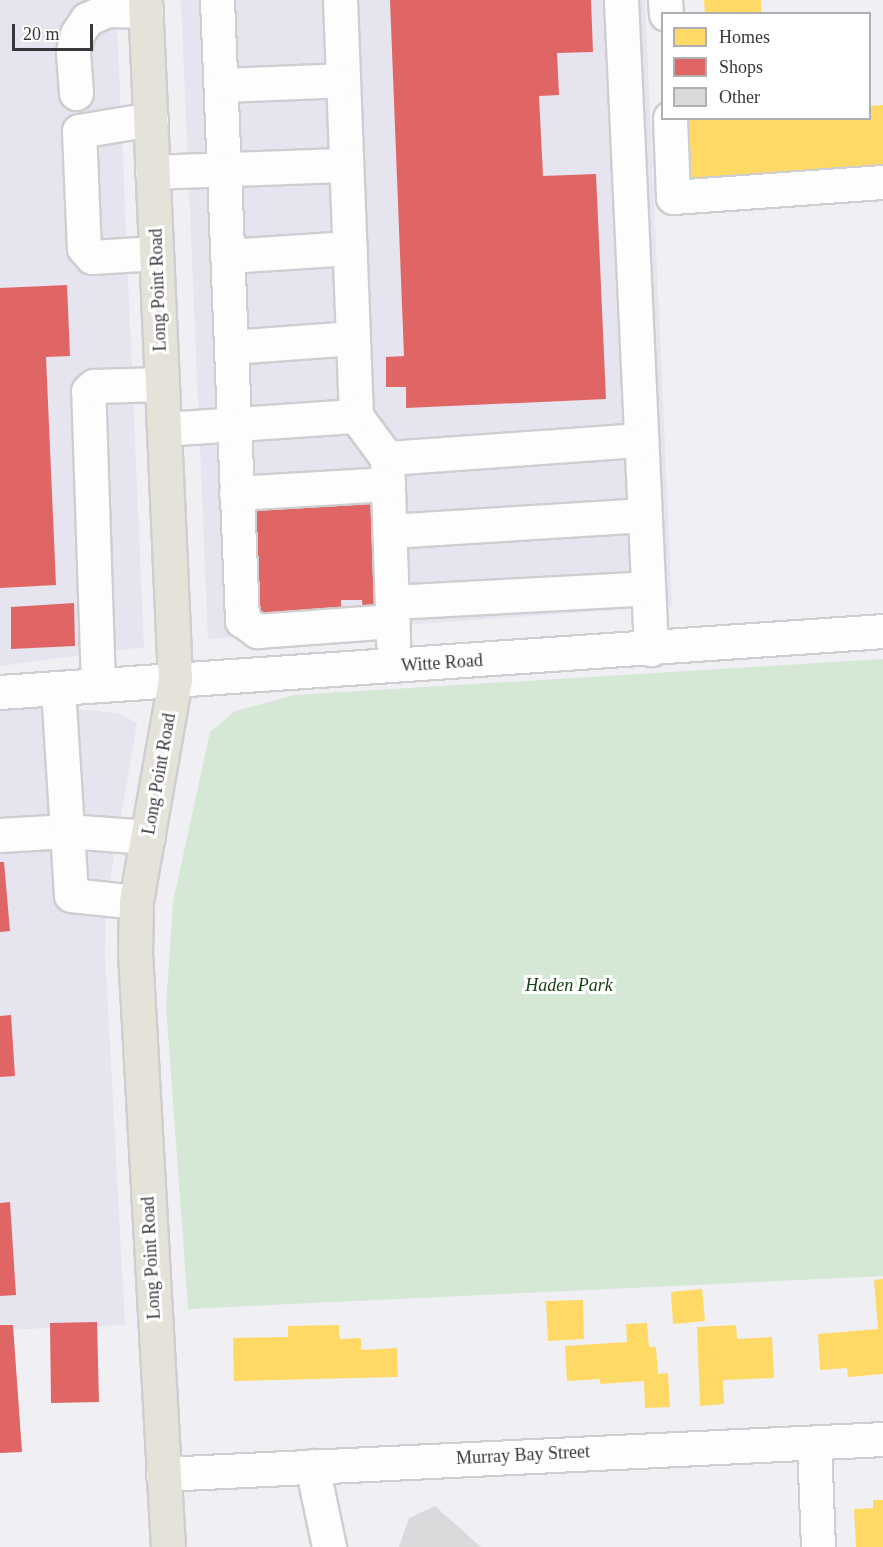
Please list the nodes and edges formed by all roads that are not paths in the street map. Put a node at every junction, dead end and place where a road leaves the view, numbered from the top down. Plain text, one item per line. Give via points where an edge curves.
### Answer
1 (217, 0) edge
2 (340, 0) edge
3 (621, 0) edge
4 (146, 6) edge
5 (343, 80) junction
6 (221, 85) junction
7 (76, 93) dead end
8 (151, 118) junction
9 (670, 120) edge
10 (346, 165) junction
11 (224, 169) junction
12 (153, 172) junction
13 (883, 182) edge
14 (350, 248) junction
15 (156, 253) junction
16 (227, 256) junction
17 (353, 338) junction
18 (231, 347) junction
19 (162, 384) junction
20 (356, 416) junction
21 (234, 426) junction
22 (164, 429) junction
23 (641, 440) junction
24 (388, 471) junction
25 (236, 493) junction
26 (644, 515) junction
27 (390, 531) junction
28 (648, 588) junction
29 (392, 611) junction
30 (883, 631) edge
31 (651, 649) junction
32 (394, 666) junction
33 (175, 681) junction
34 (98, 685) junction
35 (58, 688) junction
36 (0, 692) edge
37 (67, 831) junction
38 (0, 835) edge
39 (148, 837) junction
40 (136, 902) junction
41 (883, 1439) edge
42 (813, 1443) junction
43 (312, 1466) junction
44 (163, 1474) junction
45 (168, 1547) edge
46 (329, 1547) edge
47 (818, 1547) edge

1 - 6 street
2 - 5 street
3 - 23 street
4 - 7 street via 107,10 87,19 77,34 73,52
4 - 8 main road, Long Point Road
5 - 6 street
5 - 10 street
6 - 11 street
8 - 12 main road, Long Point Road
8 - 15 street via 79,131 84,248 92,257
9 - 13 street via 673,197
10 - 11 street
10 - 14 street
11 - 12 street
11 - 16 street
12 - 15 main road, Long Point Road
14 - 16 street
14 - 17 street
15 - 19 main road, Long Point Road
16 - 18 street
17 - 18 street
17 - 20 street
18 - 21 street
19 - 22 main road, Long Point Road
19 - 34 street via 94,386 88,391
20 - 21 street
20 - 24 street
21 - 22 street
21 - 25 street
22 - 33 main road, Long Point Road
23 - 24 street
23 - 26 street
24 - 25 street
24 - 27 street
25 - 29 street via 242,620 257,631
26 - 27 street
26 - 28 street
27 - 29 street
28 - 29 street
28 - 31 street
29 - 32 street
30 - 31 street, Witte Road
31 - 32 street, Witte Road
32 - 33 street, Witte Road
33 - 34 street, Witte Road
33 - 39 main road, Long Point Road
34 - 35 street, Witte Road
35 - 36 street, Witte Road
35 - 37 street
37 - 38 street
37 - 39 street
37 - 40 street via 71,895
39 - 40 main road, Long Point Road
40 - 44 main road, Long Point Road via 135,952
41 - 42 street, Murray Bay Street
42 - 43 street, Murray Bay Street
42 - 47 street
43 - 44 street, Murray Bay Street
43 - 46 street
44 - 45 main road, Long Point Road

